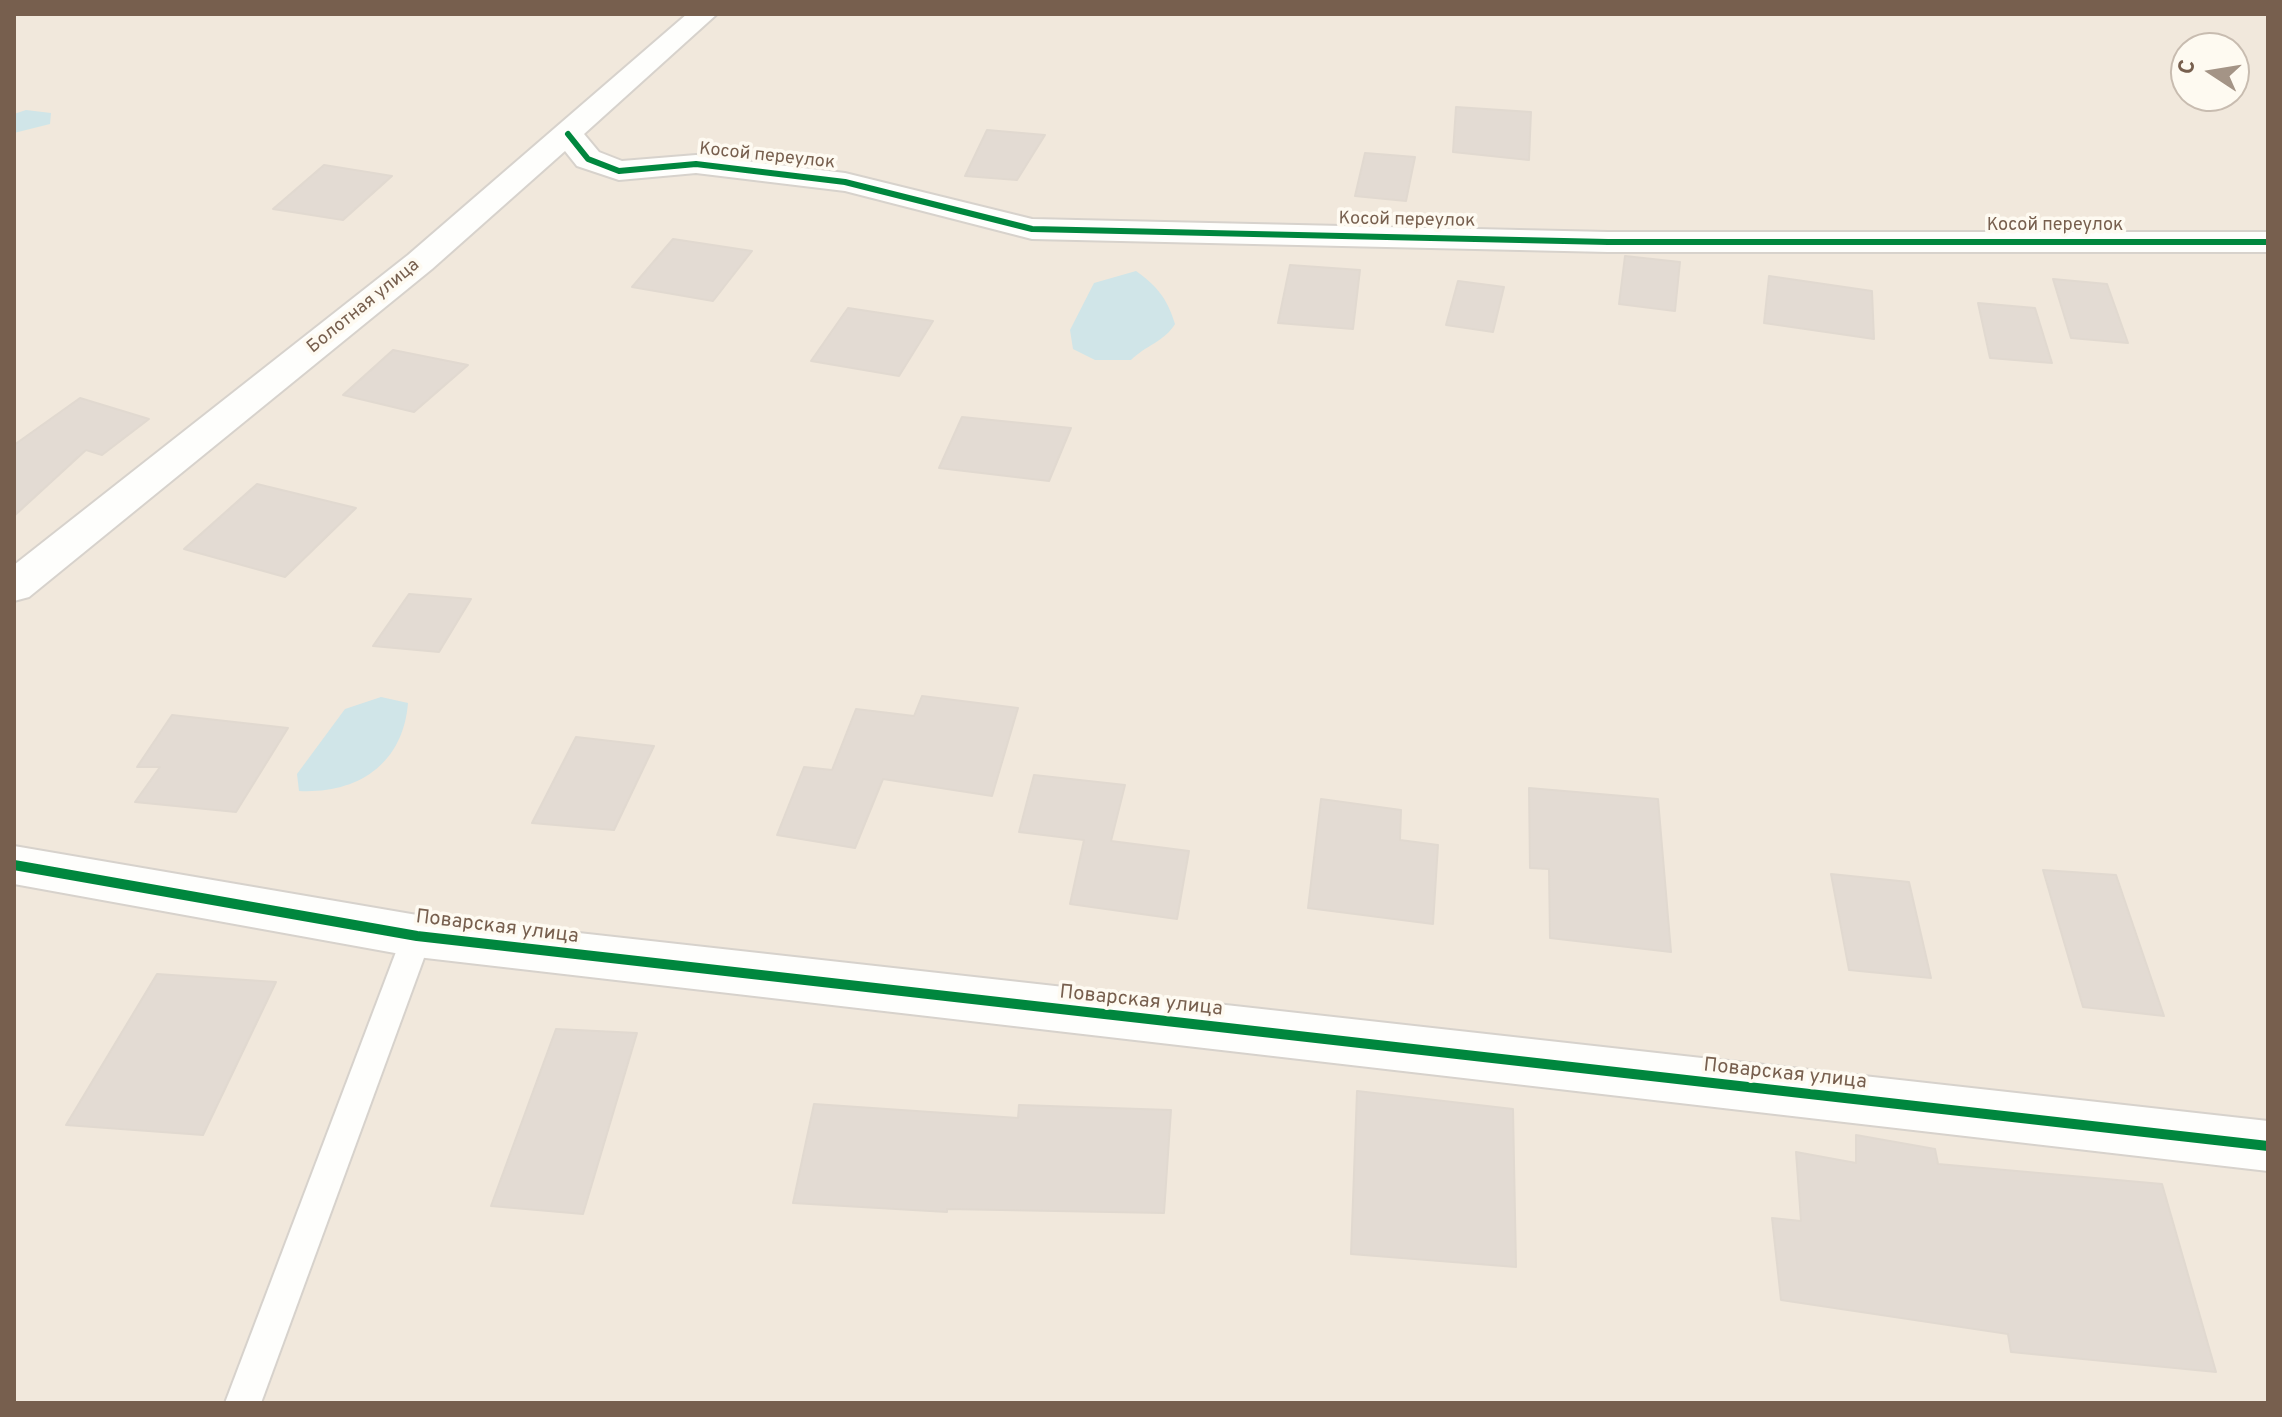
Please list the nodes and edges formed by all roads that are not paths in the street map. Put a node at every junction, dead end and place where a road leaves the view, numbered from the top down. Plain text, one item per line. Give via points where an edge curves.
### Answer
1 (703, 14) edge
2 (568, 134) junction
3 (2268, 242) edge
4 (14, 587) edge
5 (14, 865) edge
6 (417, 936) junction
7 (2268, 1146) edge
8 (243, 1403) edge

1 - 2 street, Болотная улица
2 - 3 street, Косой переулок via 588,159 619,171 696,164 845,182 1032,229 1608,242
2 - 4 street, Болотная улица via 420,262
5 - 6 street, Поварская улица
6 - 7 street, Поварская улица
6 - 8 lane

